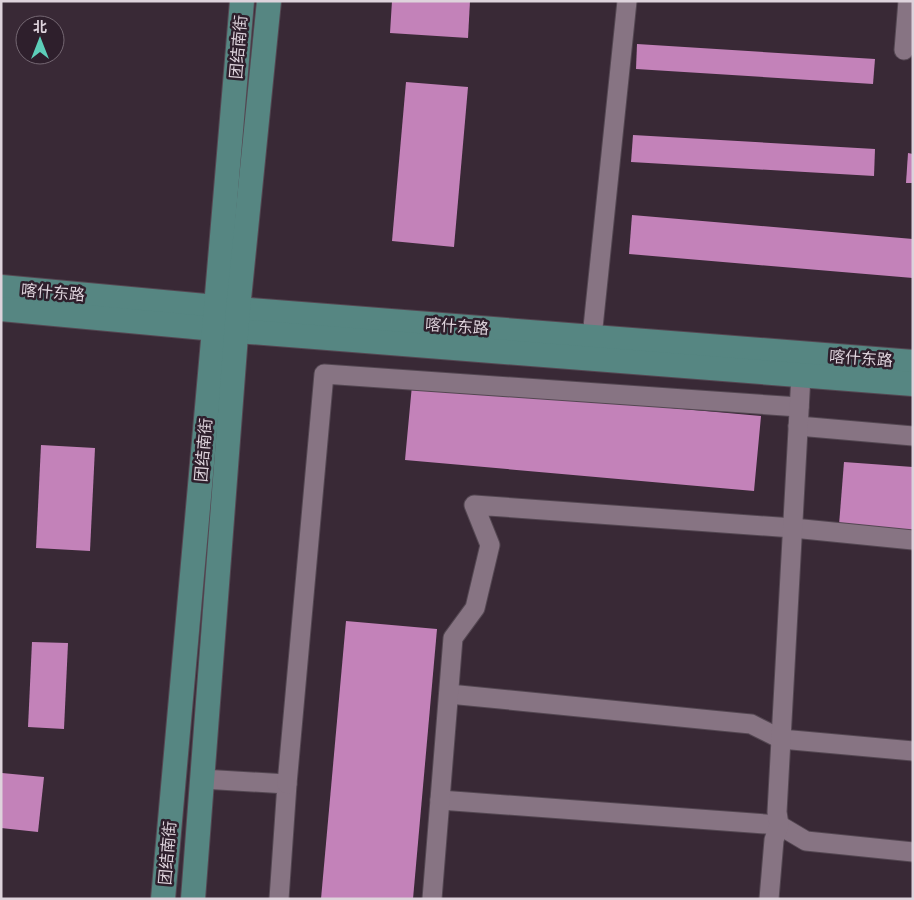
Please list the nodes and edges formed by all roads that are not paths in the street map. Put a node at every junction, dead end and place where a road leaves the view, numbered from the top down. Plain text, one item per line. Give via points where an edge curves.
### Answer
1 (242, 1) edge
2 (269, 1) edge
3 (628, 1) edge
4 (908, 1) edge
5 (904, 50) dead end
6 (1, 287) edge
7 (1, 309) edge
8 (227, 319) junction
9 (592, 337) junction
10 (913, 362) edge
11 (801, 375) junction
12 (913, 384) edge
13 (800, 407) junction
14 (798, 426) junction
15 (913, 436) edge
16 (793, 528) junction
17 (913, 540) edge
18 (449, 694) junction
19 (781, 739) junction
20 (913, 751) edge
21 (202, 779) junction
22 (287, 784) junction
23 (440, 800) junction
24 (779, 825) junction
25 (913, 852) edge
26 (163, 899) edge
27 (193, 899) edge
28 (279, 899) edge
29 (432, 899) edge
30 (769, 899) edge

1 - 8 main road, 团结南街
2 - 8 main road
3 - 9 street
4 - 5 street
6 - 8 main road, 喀什东路
7 - 8 main road, 喀什东路
8 - 9 main road, 喀什东路
8 - 11 main road, 喀什东路
8 - 21 main road
8 - 26 main road, 团结南街
9 - 10 main road, 喀什东路
11 - 12 main road, 喀什东路
11 - 13 street
13 - 14 street
13 - 22 street via 324,374
14 - 15 street
14 - 16 street
16 - 17 street
16 - 18 street via 474,505 490,545 475,608 453,638
16 - 19 street
18 - 19 street via 751,724
18 - 23 street
19 - 20 street
19 - 24 street
21 - 22 street
21 - 27 main road
22 - 28 street
23 - 24 street
23 - 29 street
24 - 25 street via 806,842
24 - 30 street via 774,840

